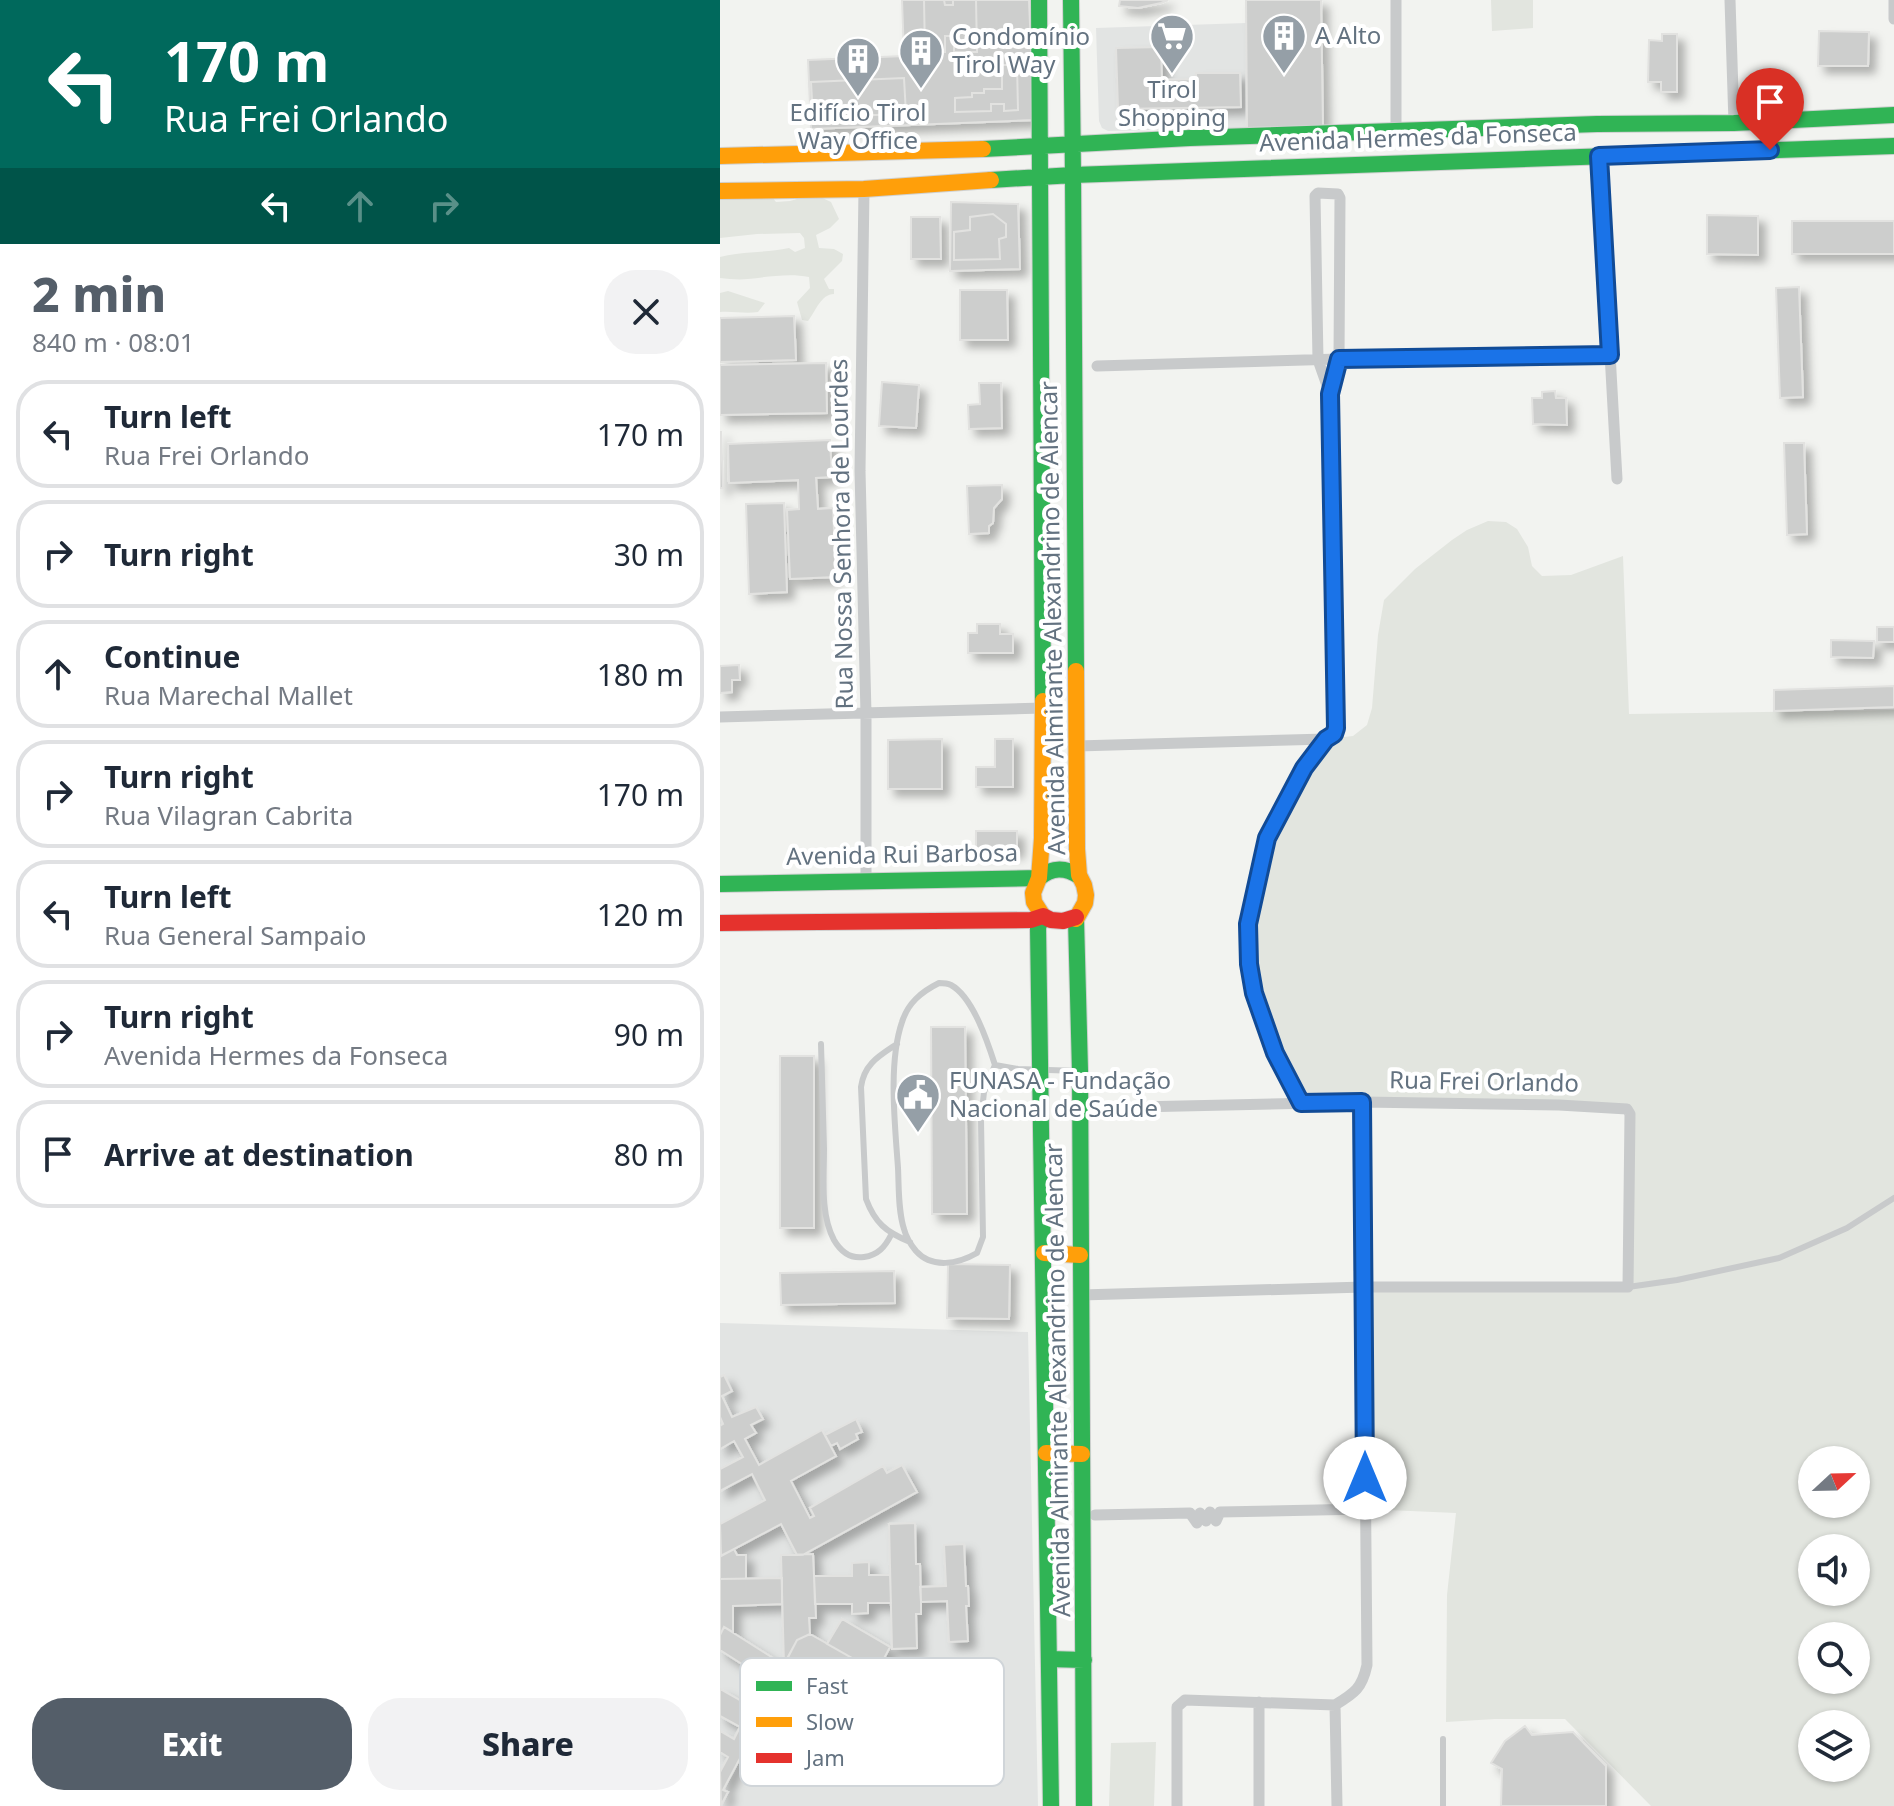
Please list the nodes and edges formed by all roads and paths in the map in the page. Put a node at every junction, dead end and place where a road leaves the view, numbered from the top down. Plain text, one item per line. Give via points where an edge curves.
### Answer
1 (1039, 0) edge
2 (1071, 0) edge
3 (1396, 0) edge
4 (1730, 0) edge
5 (1894, 0) edge
6 (1894, 19) edge
7 (1894, 115) edge
8 (1734, 123) junction
9 (1396, 131) junction
10 (1073, 145) junction
11 (1894, 146) edge
12 (1041, 147) junction
13 (720, 156) edge
14 (1599, 156) junction
15 (1073, 175) junction
16 (1040, 177) junction
17 (864, 189) junction
18 (720, 191) edge
19 (1610, 355) junction
20 (1339, 359) junction
21 (1318, 360) junction
22 (1097, 366) dead end
23 (1330, 394) junction
24 (1617, 479) dead end
25 (1043, 708) junction
26 (866, 714) junction
27 (720, 717) edge
28 (1326, 739) junction
29 (1077, 746) junction
30 (1042, 846) junction
31 (1077, 849) junction
32 (1079, 876) junction
33 (1011, 877) junction
34 (1039, 878) junction
35 (866, 879) junction
36 (720, 884) edge
37 (1043, 916) junction
38 (1076, 917) junction
39 (720, 923) edge
40 (821, 1044) dead end
41 (897, 1044) junction
42 (995, 1065) junction
43 (1041, 1069) junction
44 (1080, 1071) junction
45 (1362, 1102) junction
46 (1301, 1103) junction
47 (1092, 1108) dead end
48 (1894, 1198) edge
49 (891, 1235) junction
50 (910, 1242) junction
51 (1044, 1253) junction
52 (1080, 1255) junction
53 (1364, 1287) junction
54 (1628, 1287) junction
55 (1081, 1295) junction
56 (1046, 1453) junction
57 (1082, 1454) junction
58 (1365, 1509) junction
59 (1095, 1515) dead end
60 (1049, 1659) junction
61 (1084, 1660) junction
62 (1259, 1702) junction
63 (1335, 1705) junction
64 (1443, 1739) dead end
65 (1051, 1806) edge
66 (1084, 1806) edge
67 (1177, 1806) edge
68 (1259, 1806) edge
69 (1337, 1806) edge
70 (1443, 1806) edge

1 - 12 main road, Avenida Almirante Alexandrino de Alencar
2 - 10 main road, Avenida Almirante Alexandrino de Alencar
3 - 9 street
4 - 8 street
5 - 6 street
7 - 8 main road, Avenida Hermes da Fonseca
8 - 9 main road, Avenida Hermes da Fonseca
9 - 10 main road, Avenida Hermes da Fonseca
10 - 12 main road, Avenida Hermes da Fonseca
10 - 15 main road, Avenida Almirante Alexandrino de Alencar
11 - 14 main road, Avenida Hermes da Fonseca
12 - 13 main road, Avenida Hermes da Fonseca
12 - 16 main road, Avenida Almirante Alexandrino de Alencar
14 - 15 main road, Avenida Hermes da Fonseca
14 - 19 street
15 - 16 main road, Avenida Hermes da Fonseca
15 - 29 main road, Avenida Almirante Alexandrino de Alencar
16 - 17 main road, Avenida Hermes da Fonseca
16 - 25 main road, Avenida Almirante Alexandrino de Alencar
17 - 18 main road, Avenida Hermes da Fonseca
17 - 26 street, Rua Nossa Senhora de Lourdes via 860,471
19 - 20 street
19 - 24 street
20 - 21 street
20 - 21 street via 1340,198 1318,193
20 - 23 street
21 - 22 street
21 - 23 street
23 - 28 street via 1336,728
25 - 26 street
25 - 30 main road, Avenida Almirante Alexandrino de Alencar
26 - 27 street
26 - 35 street, Rua Nossa Senhora de Lourdes
28 - 29 street
28 - 46 lane via 1304,768 1267,838 1248,924 1254,993 1275,1053
29 - 31 main road, Avenida Almirante Alexandrino de Alencar
30 - 31 main road via 1051,862 1064,862
30 - 33 main road via 1028,868
30 - 34 main road, Avenida Almirante Alexandrino de Alencar
31 - 32 main road, Avenida Almirante Alexandrino de Alencar
32 - 34 main road, Avenida Rui Barbosa via 1059,868
32 - 38 main road, Avenida Almirante Alexandrino de Alencar via 1086,897
33 - 34 main road, Avenida Rui Barbosa
33 - 35 main road, Avenida Rui Barbosa
34 - 37 main road, Avenida Almirante Alexandrino de Alencar via 1034,902
35 - 36 main road, Avenida Rui Barbosa
37 - 38 main road via 1059,922
37 - 39 main road
37 - 43 main road, Avenida Almirante Alexandrino de Alencar via 1038,927
38 - 44 main road, Avenida Almirante Alexandrino de Alencar
40 - 49 lane via 825,1209 833,1239 842,1251 865,1257 877,1253
41 - 42 lane via 911,1003 925,990 949,983 967,1001
41 - 49 lane via 867,1067 861,1087 866,1199 870,1212
41 - 50 lane via 900,1202
42 - 43 lane
42 - 50 lane via 981,1120 983,1237 977,1253 934,1263
43 - 44 lane
43 - 51 main road, Avenida Almirante Alexandrino de Alencar
44 - 52 main road, Avenida Almirante Alexandrino de Alencar
45 - 46 street, Rua Frei Orlando
45 - 53 street
45 - 54 street, Rua Frei Orlando via 1629,1111
46 - 47 street, Rua Frei Orlando
48 - 54 lane via 1847,1228 1779,1258
49 - 50 lane
51 - 52 main road
51 - 56 main road, Avenida Almirante Alexandrino de Alencar
52 - 55 main road, Avenida Almirante Alexandrino de Alencar
53 - 54 street
53 - 55 street
53 - 58 street
55 - 57 main road, Avenida Almirante Alexandrino de Alencar
56 - 57 main road
56 - 60 main road, Avenida Almirante Alexandrino de Alencar
57 - 61 main road, Avenida Almirante Alexandrino de Alencar
58 - 59 street via 1220,1512 1216,1521 1210,1512 1206,1521 1200,1513 1197,1523 1190,1513
58 - 63 street via 1367,1665 1358,1689
60 - 61 main road
60 - 65 main road, Avenida Almirante Alexandrino de Alencar
61 - 66 main road, Avenida Almirante Alexandrino de Alencar
62 - 63 street
62 - 67 street via 1185,1700 1177,1707
62 - 68 street
63 - 69 street
64 - 70 lane

